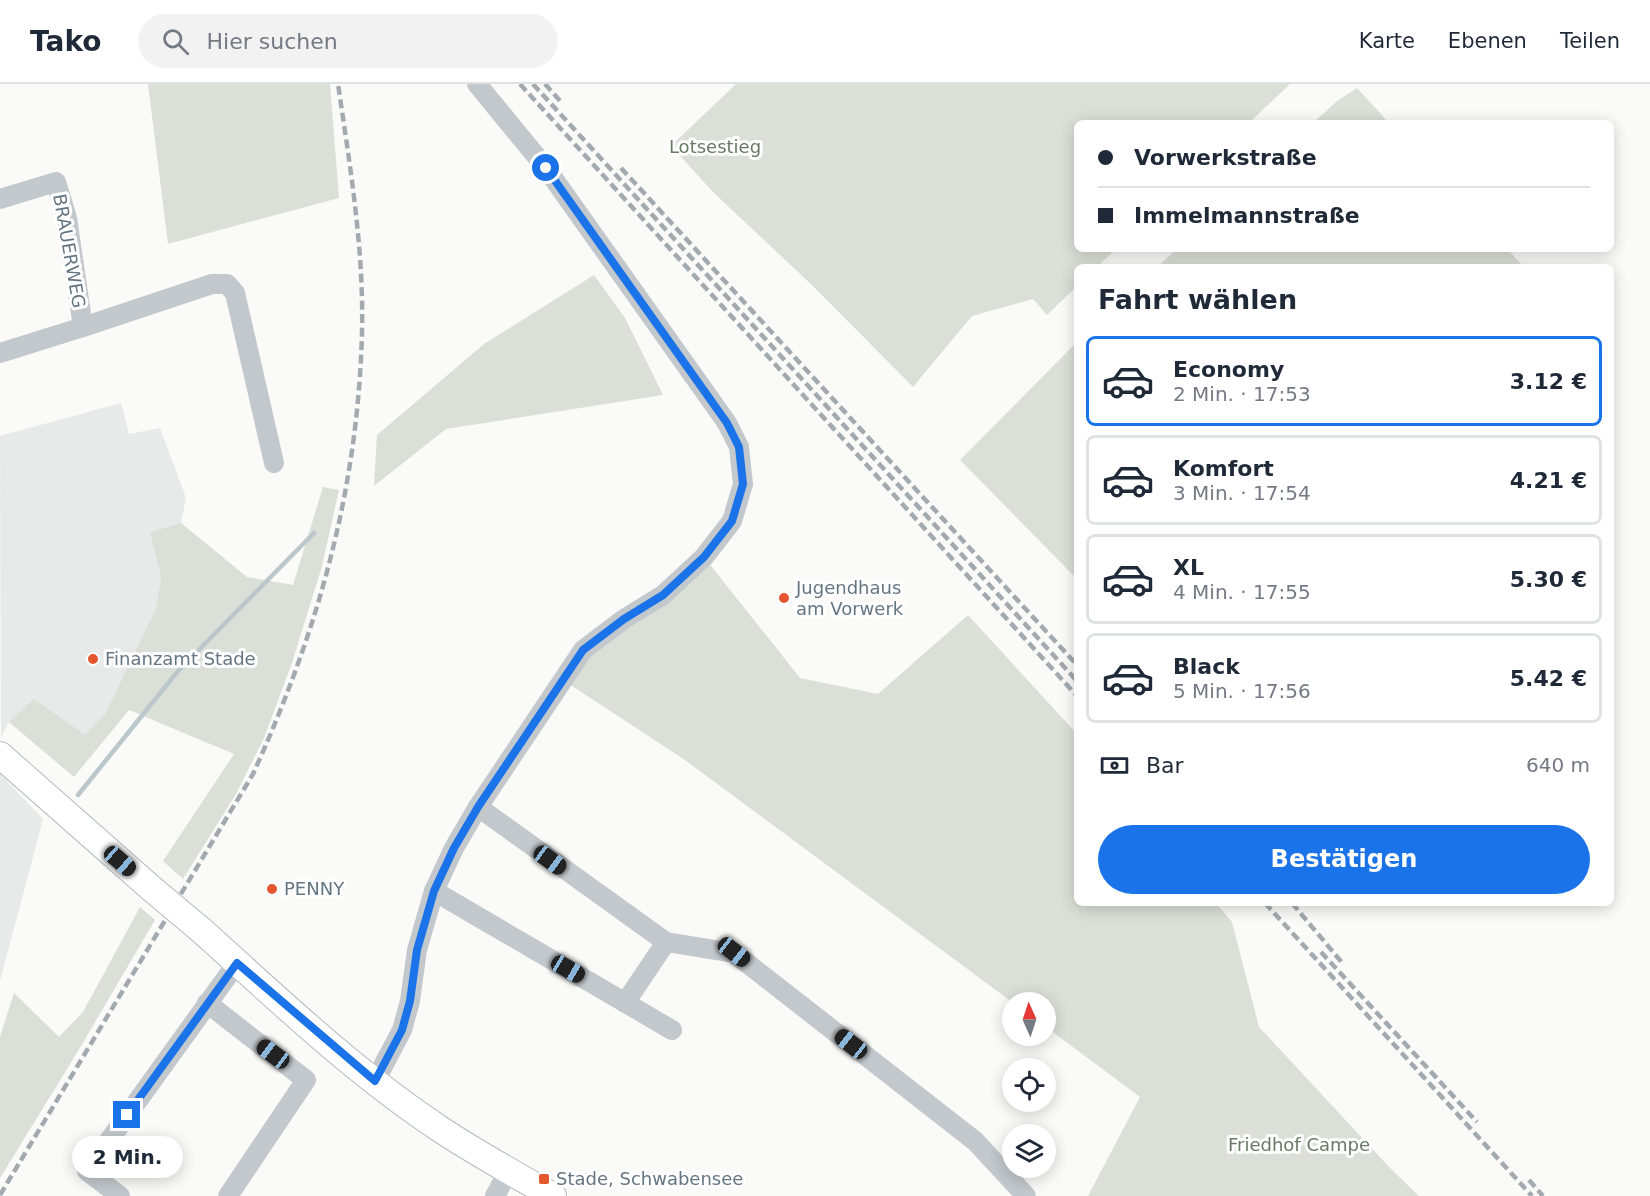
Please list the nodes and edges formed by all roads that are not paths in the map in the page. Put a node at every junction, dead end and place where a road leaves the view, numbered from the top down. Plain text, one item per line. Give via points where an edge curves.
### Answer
1 (477, 84) edge
2 (0, 199) edge
3 (83, 327) junction
4 (0, 353) edge
5 (274, 463) dead end
6 (0, 755) edge
7 (478, 807) junction
8 (434, 891) junction
9 (666, 942) junction
10 (237, 963) junction
11 (207, 1003) junction
12 (625, 1003) junction
13 (672, 1030) dead end
14 (375, 1081) junction
15 (510, 1170) junction
16 (120, 1196) edge
17 (228, 1196) edge
18 (495, 1196) edge
19 (553, 1196) edge
20 (1026, 1196) edge

1 - 7 street via 546,168 727,423 739,447 743,484 732,521 704,557 663,595 583,650
2 - 3 street, BRAUERWEG via 57,182 67,218
3 - 4 street, BRAUERWEG
3 - 5 street via 212,284 226,284 235,293
6 - 10 main road, bridge
7 - 8 street
7 - 9 street
8 - 12 street
8 - 14 street via 417,950 402,1030
9 - 12 street
9 - 20 street via 734,952 975,1141
10 - 11 street
10 - 14 main road
11 - 16 street via 87,1171
11 - 17 street via 306,1080
12 - 13 street
14 - 15 main road via 443,1131
15 - 18 street
15 - 19 main road

